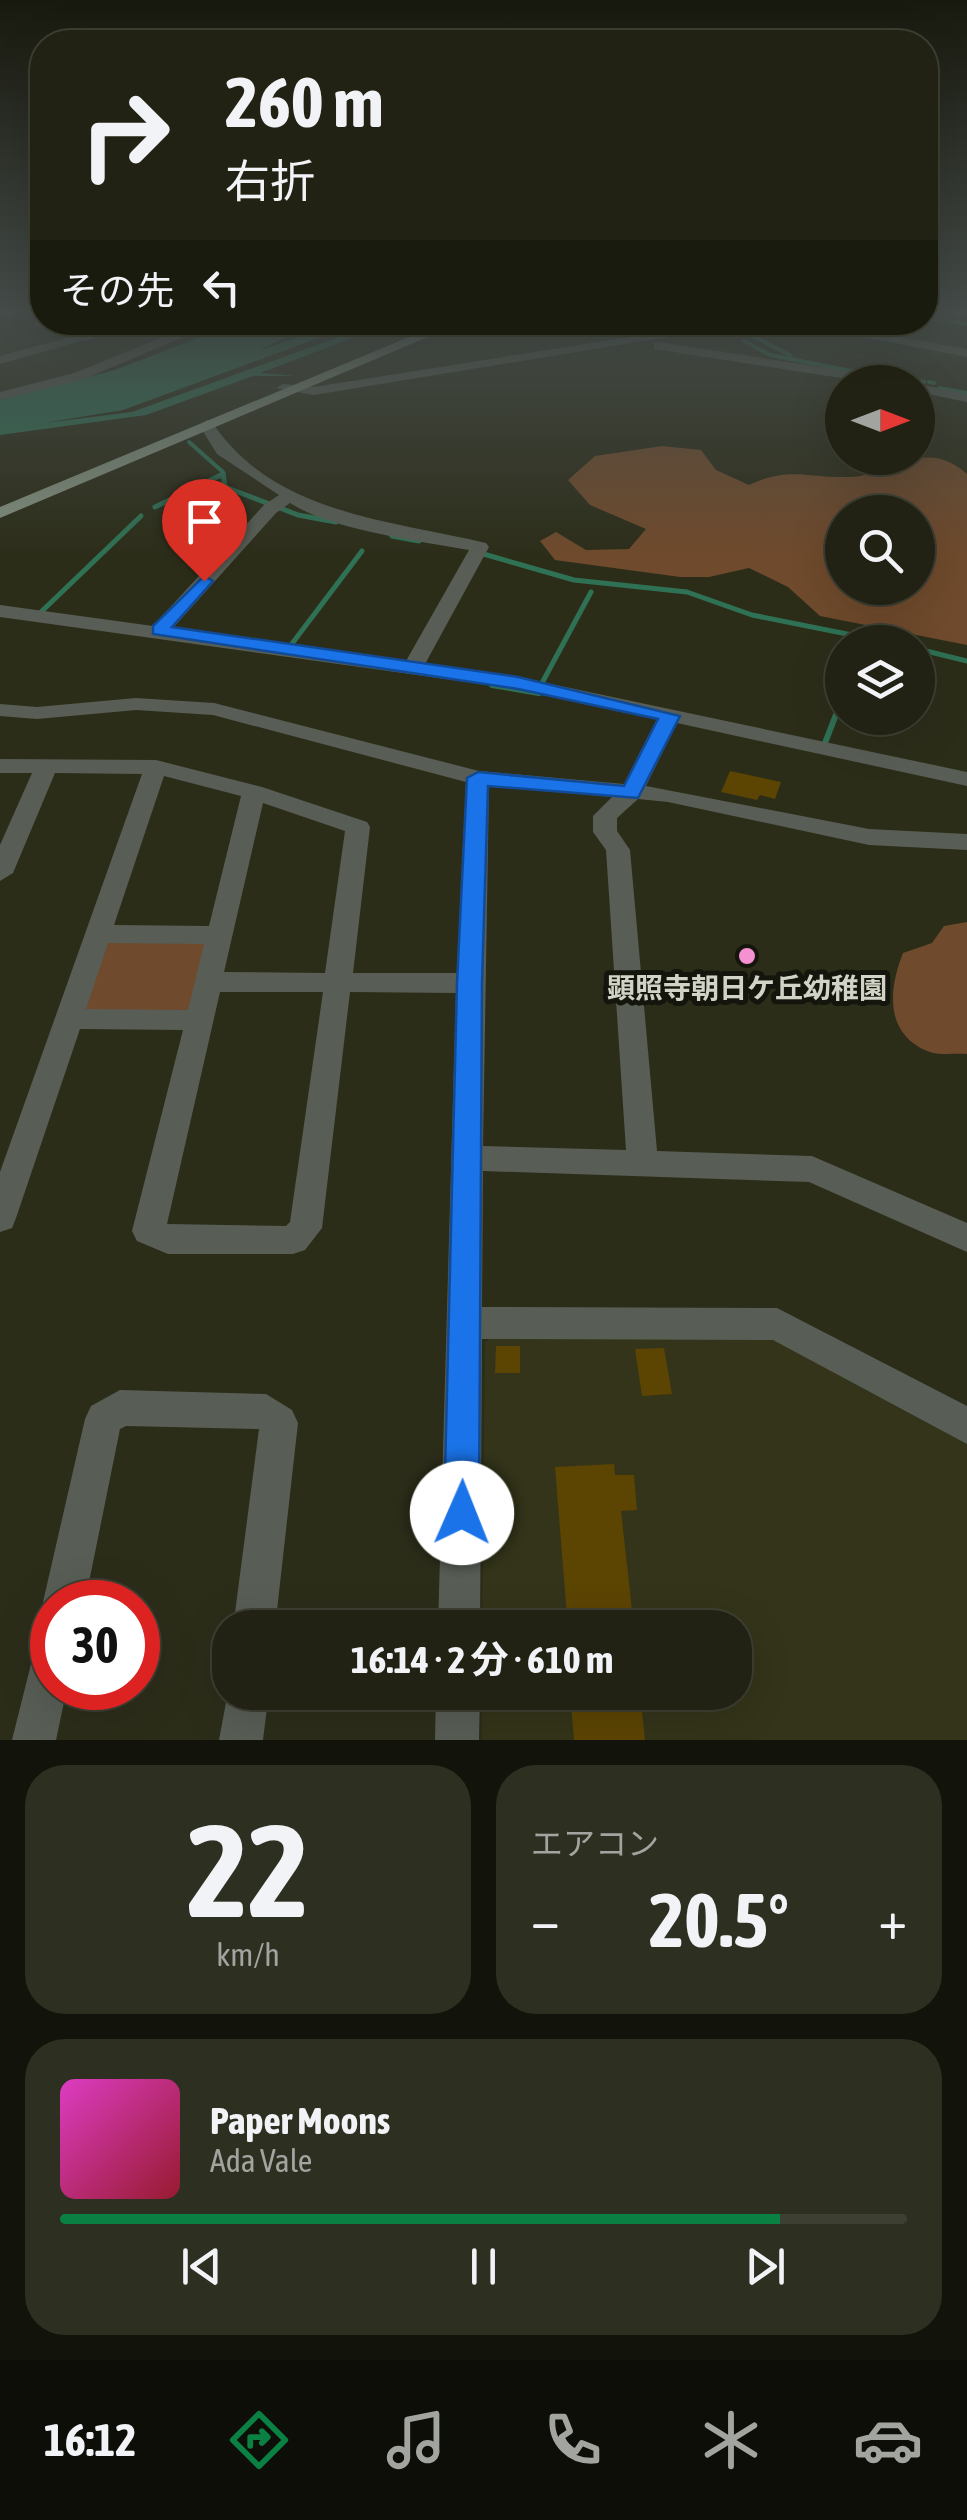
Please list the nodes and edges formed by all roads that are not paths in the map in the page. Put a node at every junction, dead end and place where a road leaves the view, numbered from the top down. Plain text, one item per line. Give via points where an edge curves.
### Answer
1 (275, 394) edge
2 (276, 394) edge
3 (207, 425) junction
4 (288, 496) junction
5 (0, 505) edge
6 (0, 513) edge
7 (0, 611) edge
8 (160, 630) junction
9 (413, 668) junction
10 (0, 710) edge
11 (670, 716) junction
12 (0, 766) edge
13 (46, 767) junction
14 (156, 767) junction
15 (478, 778) junction
16 (967, 779) edge
17 (254, 792) junction
18 (631, 794) junction
19 (967, 842) edge
20 (0, 872) edge
21 (98, 934) junction
22 (218, 935) junction
23 (206, 982) junction
24 (340, 982) junction
25 (470, 983) junction
26 (69, 1019) junction
27 (198, 1020) junction
28 (468, 1158) junction
29 (642, 1161) junction
30 (0, 1218) edge
31 (967, 1238) edge
32 (465, 1323) junction
33 (967, 1426) edge
34 (69, 1580) edge
35 (256, 1610) edge
36 (460, 1610) edge
37 (40, 1710) edge
38 (244, 1710) edge
39 (458, 1710) edge
40 (34, 1740) edge
41 (241, 1740) edge
42 (457, 1740) edge

1 - 5 main road
2 - 3 main road
3 - 4 street via 223,451
3 - 6 main road
4 - 8 street
4 - 9 street via 476,555
7 - 8 street
8 - 9 street
9 - 11 street
10 - 15 street via 136,704 214,710
11 - 16 street
11 - 18 street
12 - 13 street
13 - 14 street
13 - 20 street
14 - 17 street
14 - 21 street
15 - 18 street
15 - 25 street
17 - 22 street
17 - 24 street via 358,827
18 - 19 street via 714,802 869,837
18 - 29 street via 605,816 618,850
21 - 22 street
21 - 26 street
22 - 23 street
23 - 24 street
23 - 27 street
24 - 25 street
24 - 27 street via 306,1228 293,1240 168,1240 149,1232
25 - 28 street
26 - 27 street
26 - 30 street
28 - 29 street
28 - 32 street
29 - 31 street via 812,1169
32 - 33 street via 777,1324
32 - 36 street
34 - 35 street via 104,1419 120,1408 266,1412 279,1422
37 - 40 street
38 - 41 street
39 - 42 street

